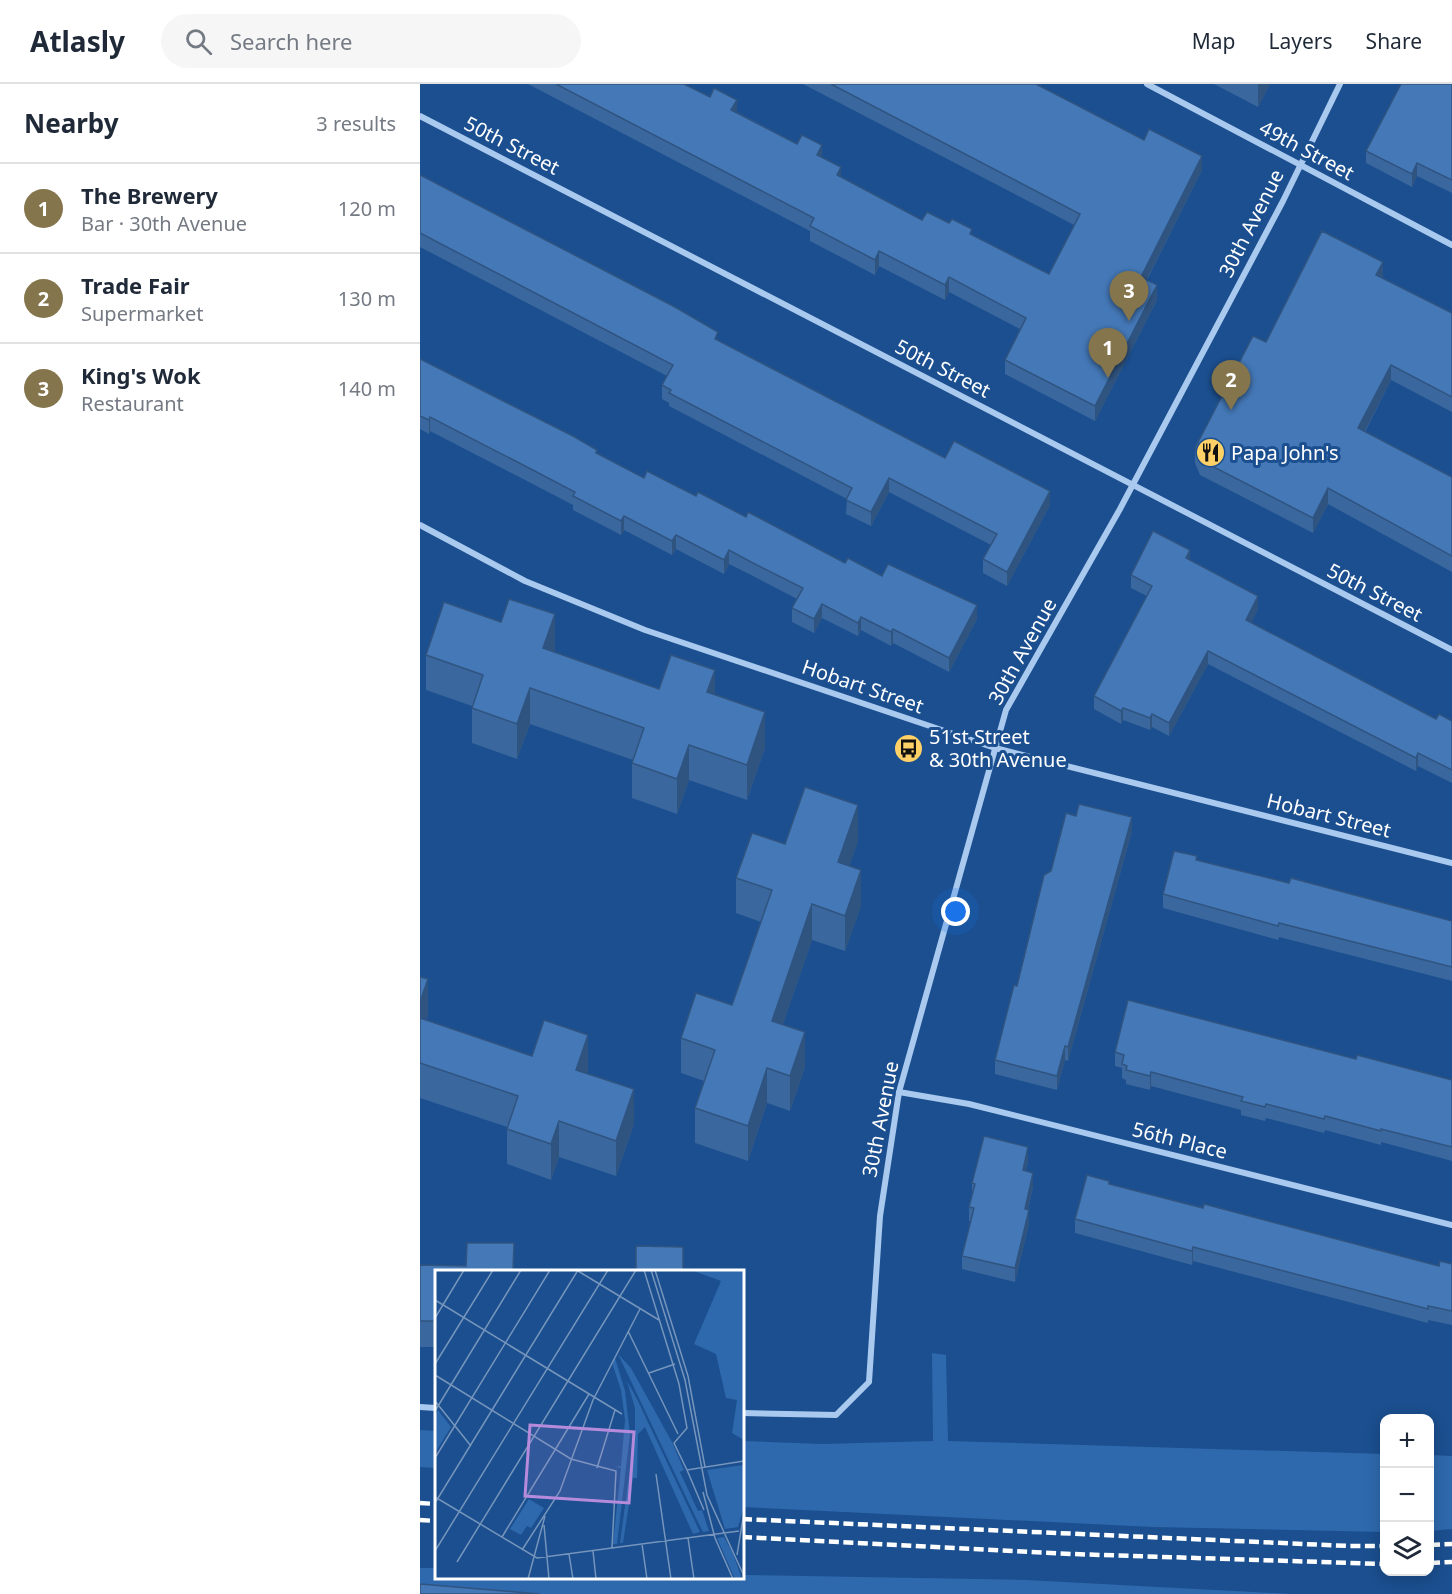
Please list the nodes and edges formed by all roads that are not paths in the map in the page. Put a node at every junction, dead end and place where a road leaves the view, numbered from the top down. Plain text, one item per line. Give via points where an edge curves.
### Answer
1 (1147, 84) edge
2 (1340, 84) edge
3 (420, 116) edge
4 (1300, 164) junction
5 (1452, 244) edge
6 (1132, 485) junction
7 (420, 525) edge
8 (1452, 650) edge
9 (995, 748) junction
10 (1452, 863) edge
11 (899, 1092) junction
12 (1452, 1225) edge
13 (744, 1413) edge

1 - 4 street, 49th Street
2 - 4 street, 30th Avenue
3 - 6 street, 50th Street
4 - 5 street, 49th Street
4 - 6 street, 30th Avenue
6 - 8 street, 50th Street
6 - 9 street, 30th Avenue via 1006,710
7 - 9 street, Hobart Street via 525,581 645,630
9 - 10 street, Hobart Street
9 - 11 street, 30th Avenue
11 - 12 street, 56th Place via 969,1104
11 - 13 street, 30th Avenue via 880,1216 869,1382 836,1415

